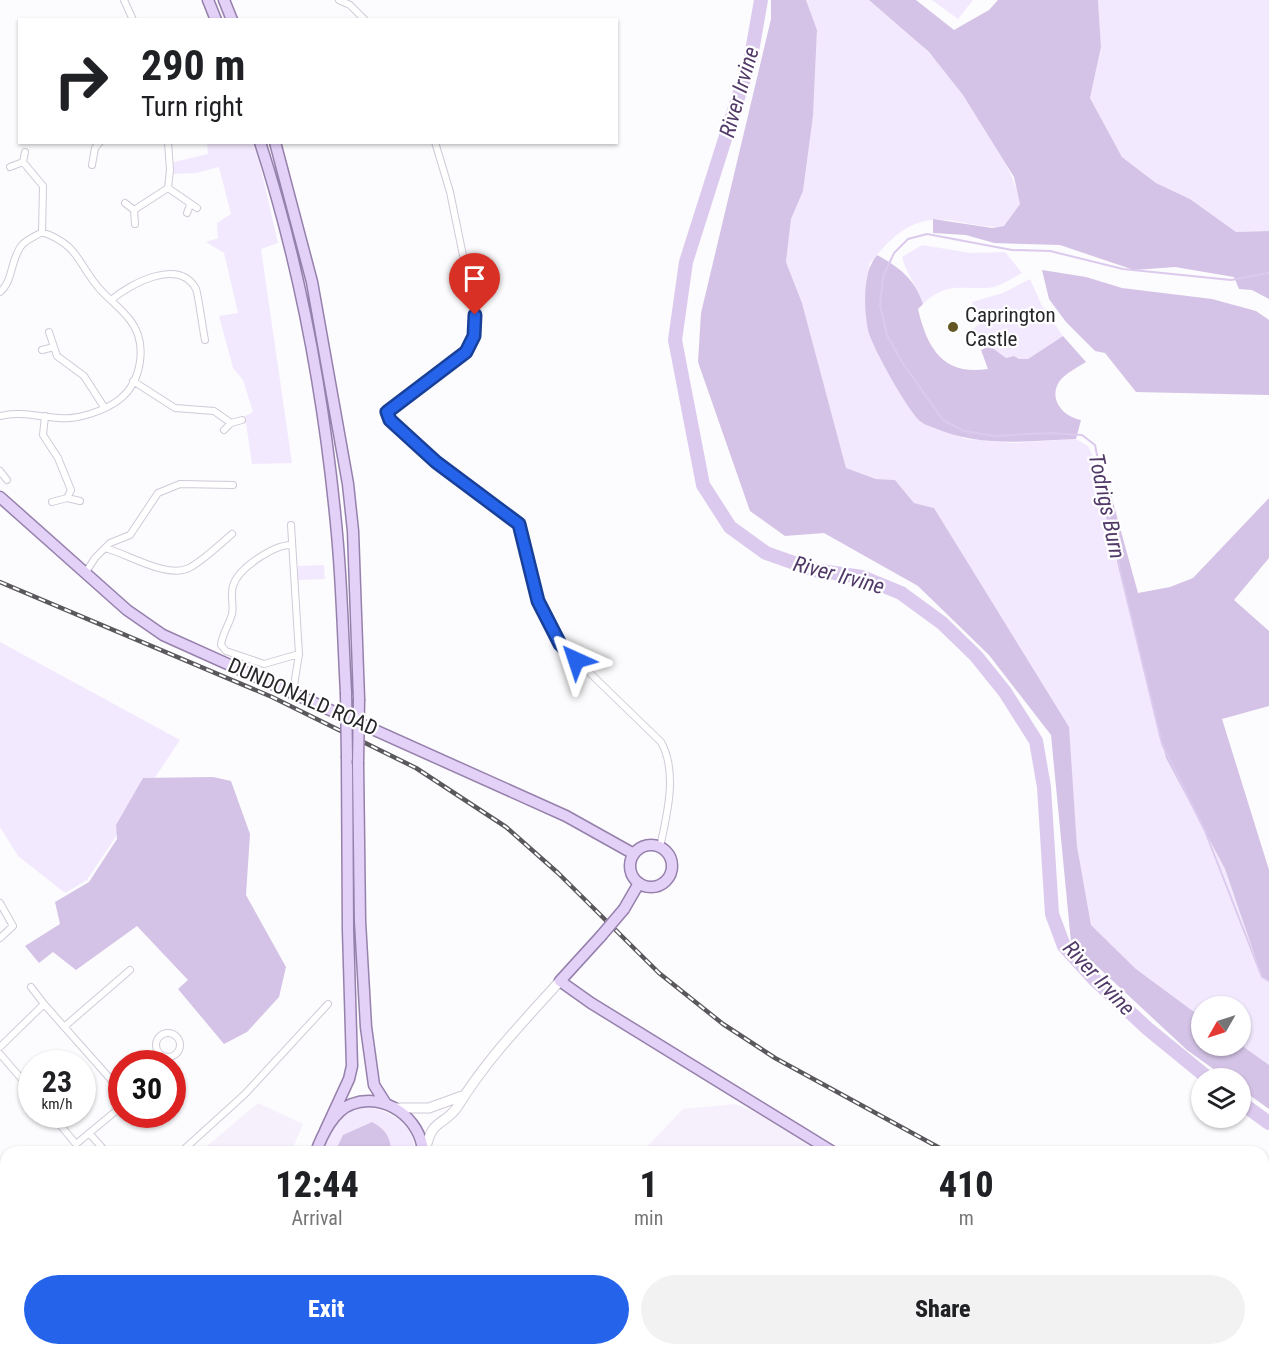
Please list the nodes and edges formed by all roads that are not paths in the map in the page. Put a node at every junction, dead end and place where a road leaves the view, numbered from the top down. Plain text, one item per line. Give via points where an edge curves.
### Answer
1 (124, 0) edge
2 (208, 0) edge
3 (224, 0) edge
4 (339, 0) edge
5 (132, 18) edge
6 (215, 18) edge
7 (231, 18) edge
8 (363, 18) edge
9 (168, 144) edge
10 (261, 144) edge
11 (276, 144) edge
12 (436, 144) edge
13 (97, 145) edge
14 (25, 152) dead end
15 (23, 162) junction
16 (92, 165) dead end
17 (10, 167) dead end
18 (168, 188) junction
19 (125, 203) dead end
20 (134, 210) junction
21 (187, 213) dead end
22 (135, 224) dead end
23 (42, 232) junction
24 (0, 292) edge
25 (111, 300) junction
26 (49, 332) dead end
27 (205, 340) dead end
28 (54, 347) junction
29 (42, 350) dead end
30 (133, 381) junction
31 (104, 407) junction
32 (0, 416) edge
33 (45, 416) junction
34 (242, 420) dead end
35 (231, 423) junction
36 (224, 430) dead end
37 (0, 471) edge
38 (7, 480) dead end
39 (233, 485) dead end
40 (0, 497) edge
41 (67, 498) junction
42 (80, 501) dead end
43 (52, 502) dead end
44 (291, 525) dead end
45 (232, 534) dead end
46 (292, 545) junction
47 (105, 548) junction
48 (86, 572) junction
49 (299, 654) junction
50 (293, 692) junction
51 (660, 847) junction
52 (634, 854) junction
53 (639, 883) junction
54 (0, 903) edge
55 (0, 938) edge
56 (130, 970) dead end
57 (560, 981) junction
58 (32, 987) dead end
59 (327, 1004) dead end
60 (44, 1005) junction
61 (64, 1027) junction
62 (0, 1047) edge
63 (0, 1054) edge
64 (18, 1075) edge
65 (108, 1076) edge
66 (462, 1096) junction
67 (391, 1106) junction
68 (108, 1118) edge
69 (63, 1128) edge
70 (326, 1131) junction
71 (90, 1133) junction
72 (101, 1146) edge
73 (188, 1146) edge
74 (319, 1146) edge
75 (422, 1146) edge
76 (425, 1146) edge
77 (823, 1146) edge

1 - 5 street
2 - 6 main road
3 - 7 main road
4 - 8 street via 351,5
9 - 18 street
10 - 70 main road, bridge via 298,281 337,534 346,693 352,1066
11 - 67 main road, bridge via 312,282 348,484 359,699 360,921 366,1027 374,1085
12 - 51 street via 450,192 475,315 474,336 466,352 387,412 390,420 436,462 519,524 538,601 560,644 661,742 668,754 669,808
13 - 16 street
14 - 15 street
15 - 17 street
15 - 23 street via 43,186
18 - 20 street
18 - 21 street via 193,206
19 - 20 street
20 - 22 street
23 - 24 street via 21,245 7,286
23 - 25 street via 62,239 75,251
25 - 27 street via 129,286 169,273 188,279 197,291
25 - 30 street via 131,321 139,339 141,362
26 - 28 street
28 - 29 street
28 - 31 street via 57,356 84,376
30 - 31 street via 120,399
30 - 35 street via 175,408 214,411
31 - 33 street via 62,419
32 - 33 street
33 - 41 street via 43,435 66,475 71,490
34 - 35 street
35 - 36 street
37 - 38 street
39 - 47 street via 180,484 158,493 130,535
40 - 48 main road, DUNDONALD ROAD
41 - 42 street
41 - 43 street
44 - 46 street
45 - 47 street via 181,571 166,570
46 - 49 street
46 - 49 street via 282,544 270,551 237,578 232,587 233,612 221,645 226,651 264,664
47 - 48 street
48 - 50 main road, DUNDONALD ROAD via 127,610 163,635
49 - 50 street
50 - 52 main road, DUNDONALD ROAD via 566,816
51 - 52 main road via 646,846
51 - 53 main road via 671,858 670,874 660,885
52 - 53 main road via 631,870
53 - 57 main road, bridge via 624,909
54 - 55 street via 13,926
56 - 61 street
57 - 66 main road
57 - 77 main road
58 - 60 street
59 - 73 street via 245,1094
60 - 61 street
60 - 62 street
61 - 65 street
63 - 64 street
66 - 67 main road via 429,1108
66 - 76 main road via 457,1107 429,1131
67 - 70 main road via 366,1101 350,1104
67 - 75 main road via 413,1124
68 - 71 street
69 - 71 street via 76,1144
70 - 74 main road
71 - 72 street

